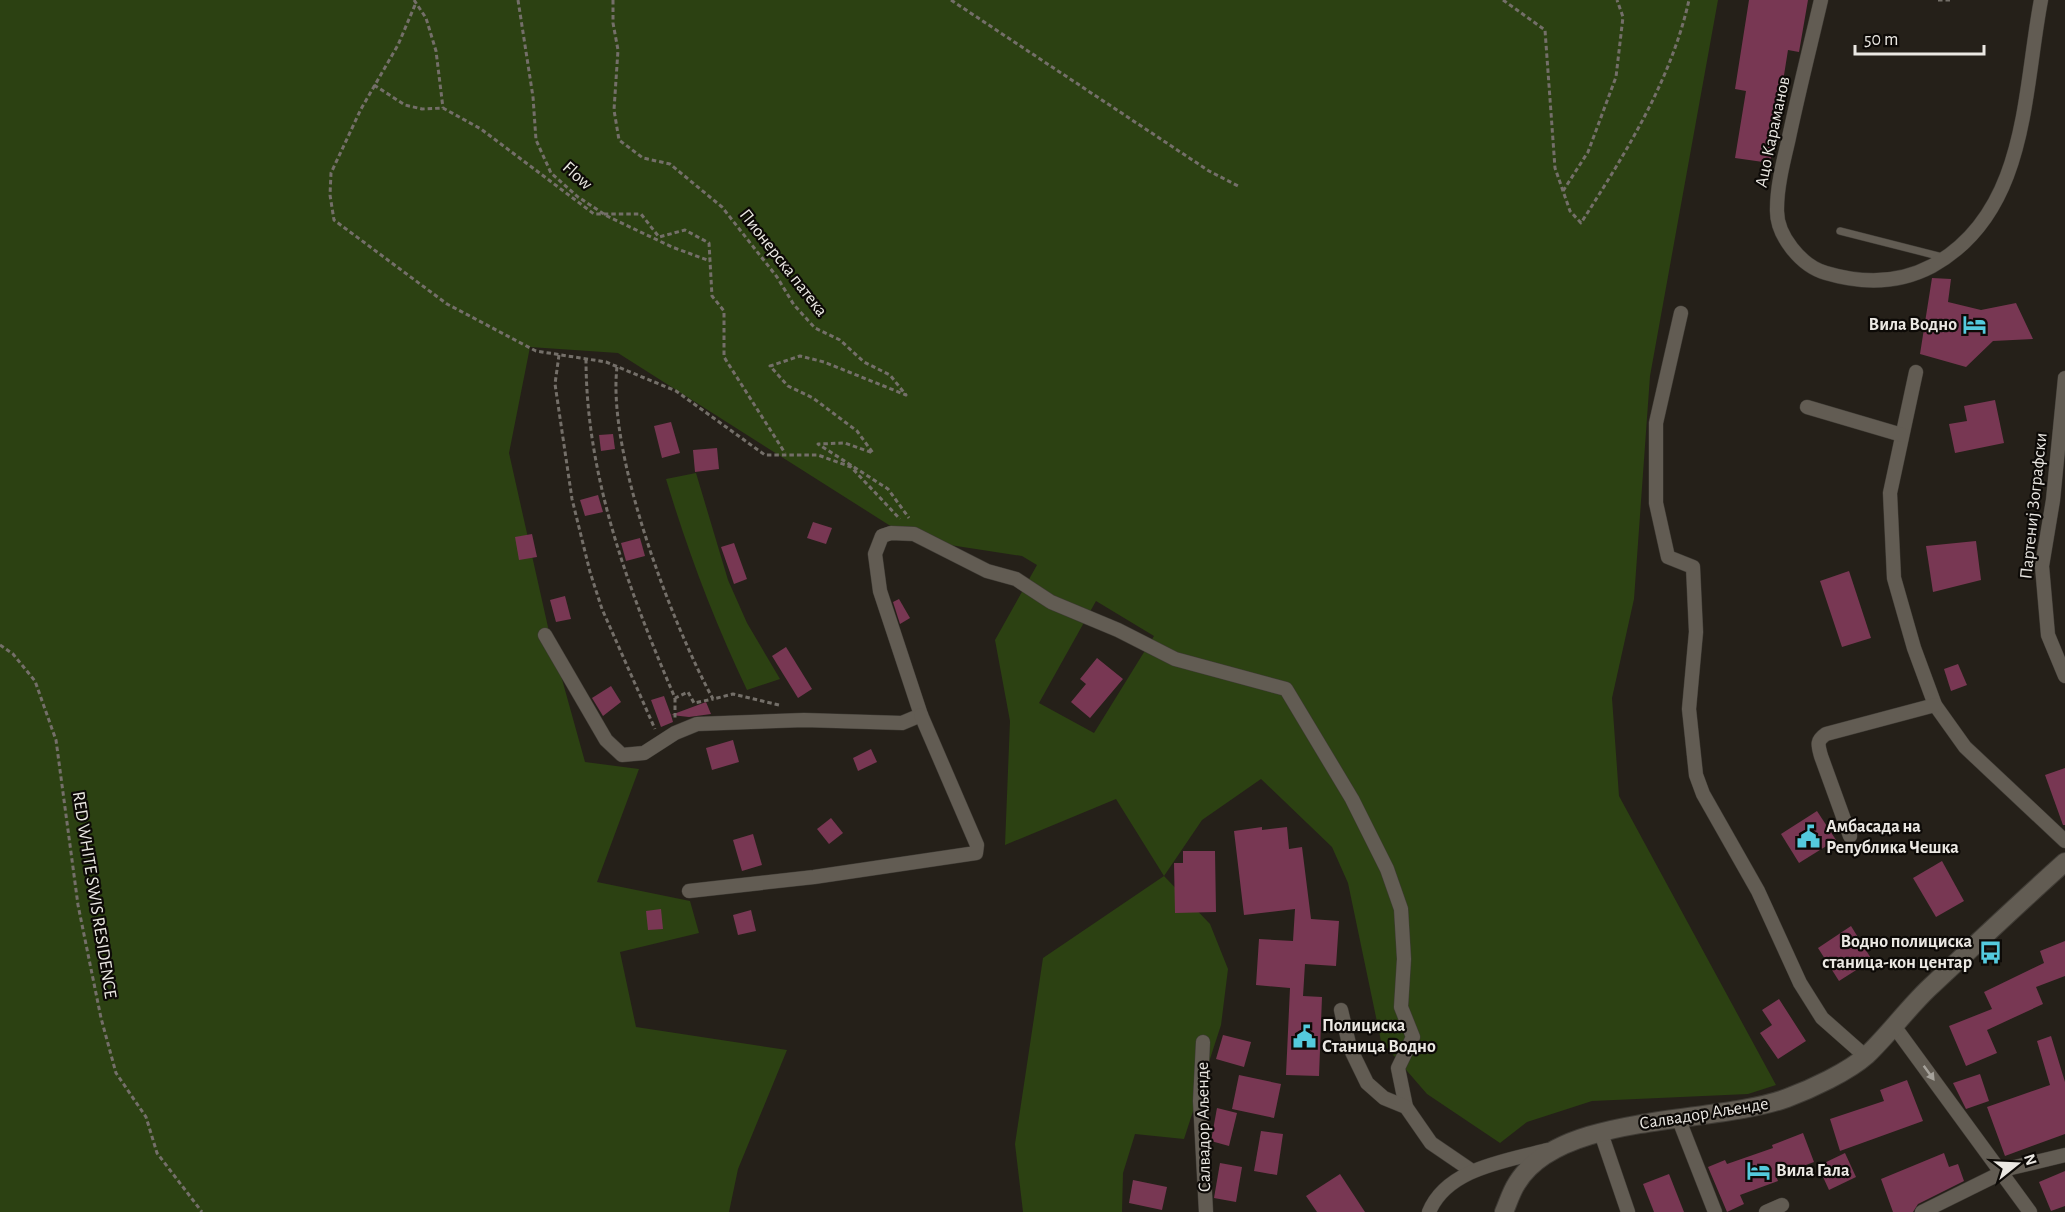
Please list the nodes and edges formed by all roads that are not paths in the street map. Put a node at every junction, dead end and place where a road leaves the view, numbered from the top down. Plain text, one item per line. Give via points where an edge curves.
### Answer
1 (1821, 0) edge
2 (2041, 0) edge
3 (1840, 231) dead end
4 (1946, 258) junction
5 (1681, 313) dead end
6 (1916, 372) dead end
7 (2065, 378) edge
8 (1807, 407) dead end
9 (2064, 410) edge
10 (1902, 435) junction
11 (545, 635) dead end
12 (2065, 676) edge
13 (1935, 705) junction
14 (921, 715) junction
15 (1850, 836) dead end
16 (2065, 841) edge
17 (2065, 862) edge
18 (689, 891) dead end
19 (1341, 1010) dead end
20 (1894, 1026) junction
21 (1203, 1042) dead end
22 (1865, 1056) junction
23 (1406, 1107) junction
24 (1679, 1120) junction
25 (1601, 1133) junction
26 (1563, 1146) junction
27 (2065, 1155) edge
28 (1472, 1171) junction
29 (2002, 1174) junction
30 (1782, 1205) dead end
31 (1206, 1212) edge
32 (1429, 1212) edge
33 (1504, 1212) edge
34 (1628, 1212) edge
35 (1715, 1212) edge
36 (1766, 1212) edge
37 (1922, 1212) edge
38 (2030, 1212) edge

1 - 4 street, Ацо Караманов via 1781,175 1776,211 1787,242 1823,273 1863,281 1900,279
2 - 4 street, Ацо Караманов via 2023,124 2005,179 1981,227
3 - 4 lane
5 - 22 street via 1656,423 1656,503 1668,557 1693,567 1695,632 1689,709 1696,775 1758,891 1800,983 1822,1018
6 - 10 street
7 - 9 street, Партениј Зографски
8 - 10 street
9 - 12 street, Партениј Зографски via 2043,566 2048,634
10 - 13 street via 1890,493 1894,578
11 - 14 street via 606,740 622,755 644,753 697,724 804,720 902,723
13 - 15 street via 1820,738 1818,746
13 - 16 street via 1965,747
14 - 18 street via 976,853
14 - 23 street via 883,602 875,555 882,536 891,533 914,534 987,572 1016,579 1051,602 1175,659 1286,689 1352,800 1387,869 1401,909 1401,1007 1413,1037 1398,1068
17 - 20 street, Салвадор Аљенде via 1981,938
19 - 23 street via 1350,1048 1367,1083 1384,1098
20 - 22 street, Салвадор Аљенде
20 -> 29 street
21 - 31 street, Салвадор Аљенде via 1200,1101
22 - 24 street, Салвадор Аљенде via 1780,1101
23 - 28 street via 1431,1143
24 - 25 street, Салвадор Аљенде
24 - 35 street
25 - 26 street, Салвадор Аљенде
25 - 34 street
26 - 28 street
26 - 33 street, Салвадор Аљенде via 1524,1173
27 - 29 street via 2021,1164
28 - 32 street via 1442,1192
29 - 37 street
29 - 38 street
30 - 36 street

